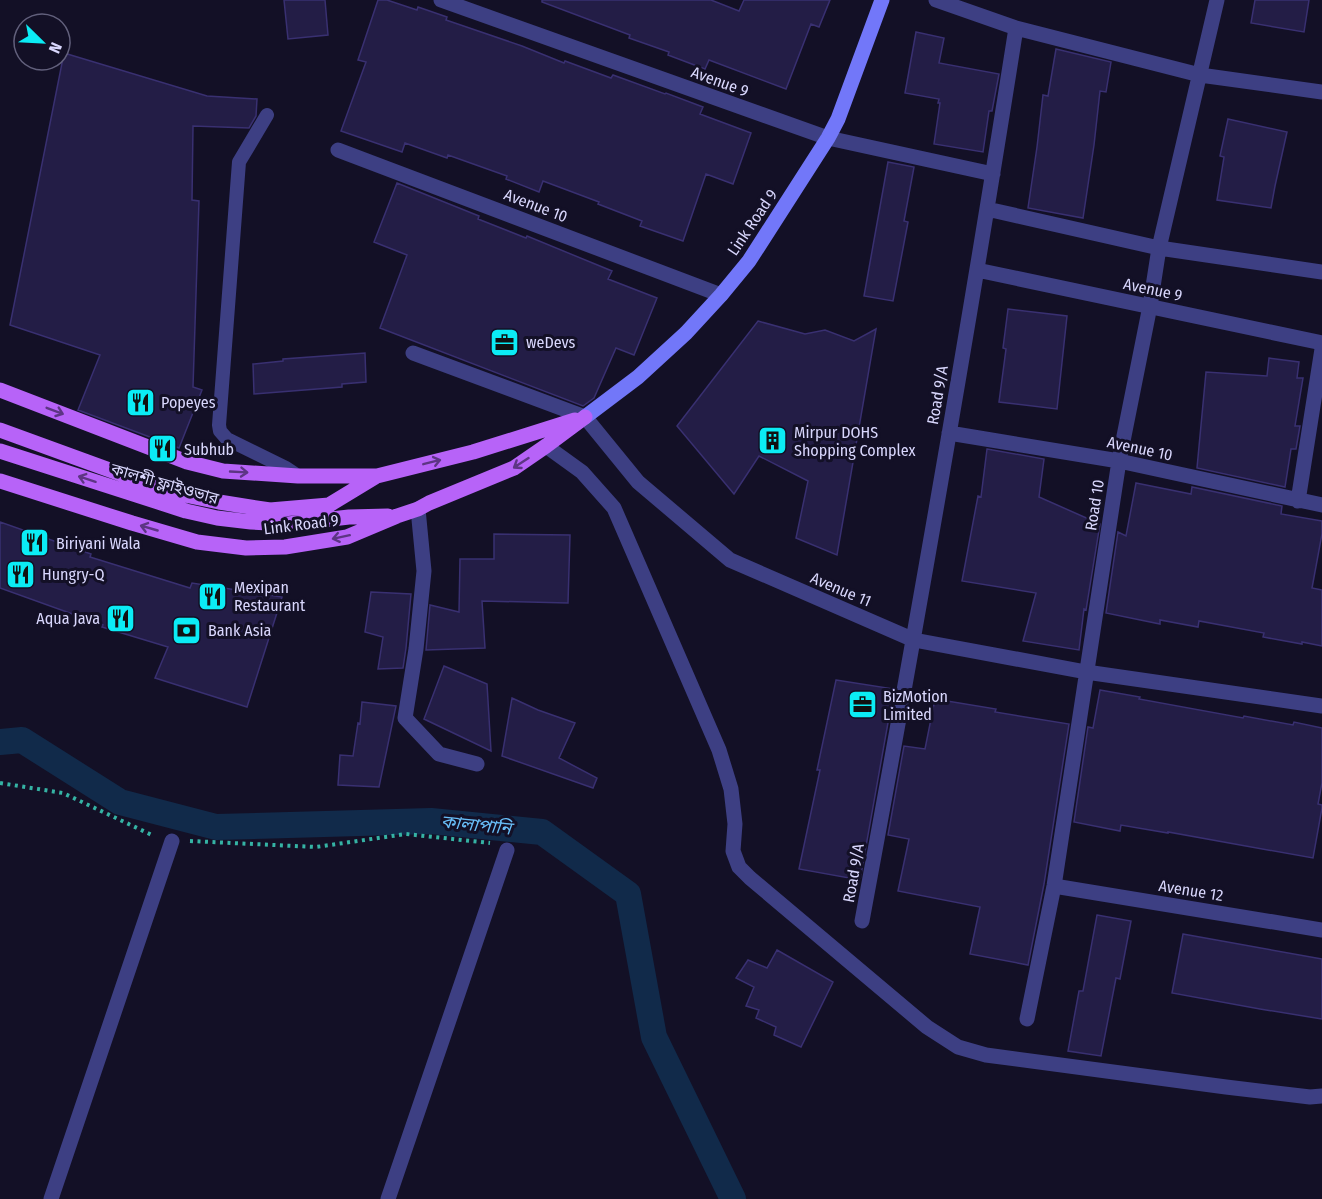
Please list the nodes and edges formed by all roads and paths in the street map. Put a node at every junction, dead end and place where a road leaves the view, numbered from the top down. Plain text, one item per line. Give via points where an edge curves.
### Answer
1 (441, 0) edge
2 (882, 0) edge
3 (936, 0) edge
4 (1217, 0) edge
5 (1016, 28) junction
6 (1200, 75) junction
7 (1322, 92) edge
8 (267, 115) dead end
9 (828, 138) junction
10 (338, 150) dead end
11 (993, 174) junction
12 (987, 209) junction
13 (1159, 248) junction
14 (977, 270) junction
15 (1322, 272) edge
16 (721, 295) junction
17 (1150, 306) junction
18 (1322, 343) edge
19 (1322, 349) edge
20 (412, 354) dead end
21 (0, 390) edge
22 (585, 417) junction
23 (0, 430) edge
24 (949, 433) junction
25 (546, 446) junction
26 (0, 451) edge
27 (1119, 461) junction
28 (298, 476) junction
29 (377, 476) junction
30 (0, 480) edge
31 (1298, 501) junction
32 (1322, 505) edge
33 (418, 509) junction
34 (397, 516) junction
35 (914, 640) junction
36 (1086, 672) junction
37 (1322, 706) edge
38 (477, 764) dead end
39 (0, 783) edge
40 (172, 841) junction
41 (507, 850) joint
42 (1054, 886) junction
43 (862, 921) dead end
44 (1322, 930) edge
45 (1027, 1019) dead end
46 (1322, 1096) edge
47 (51, 1199) edge
48 (388, 1199) edge

1 - 9 street, Avenue 9
2 - 9 main road, Link Road 9
3 - 5 street
4 - 6 street, Road 10
5 - 6 street
5 - 11 street, Road 9/A
6 - 7 street
6 - 13 street, Road 10
8 - 28 lane via 239,162 219,425 227,439
9 - 11 street, Avenue 9
9 - 16 main road, Link Road 9 via 749,261
10 - 16 street, Avenue 10
11 - 12 street, Road 9/A
12 - 13 street
12 - 14 street, Road 9/A
13 - 15 street
13 - 17 street, Road 10
14 - 17 street, Avenue 9
14 - 24 street, Road 9/A
16 - 22 main road, Link Road 9 via 638,377
17 - 18 street, Avenue 9
17 - 27 street, Road 10
19 - 31 street
20 - 22 street
21 -> 28 main road, Link Road 9 via 187,462 223,471
22 - 25 main road, Link Road 9
29 -> 22 main road, Link Road 9 via 473,452
22 - 35 street, Avenue 11 via 638,482 730,560
23 - 29 main road via 171,492 270,510 329,504
24 - 27 street, Avenue 10
24 - 35 street, Road 9/A
25 -> 33 main road, Link Road 9 via 514,468
25 - 46 street via 582,472 614,508 719,750 730,789 735,824 733,851 739,867 927,1027 958,1047 986,1055
34 -> 26 main road, কালশী ফ্লাইওভার via 288,524 217,518
27 - 31 street, Avenue 10
27 - 36 street, Road 10
28 - 29 main road, Link Road 9
34 -> 30 main road, Link Road 9 via 347,537 285,547 246,548 197,542
31 - 32 street, Avenue 10
33 - 34 main road, Link Road 9
33 - 38 street via 424,571 405,718 439,754
35 - 36 street, Avenue 11
35 - 43 street, Road 9/A
36 - 37 street, Avenue 11
36 - 42 street, Road 10
39 - 40 path via 63,793
40 - 41 path via 316,847 406,834 488,842
40 - 47 street
41 - 48 street
42 - 44 street, Avenue 12
42 - 45 street, Road 10

